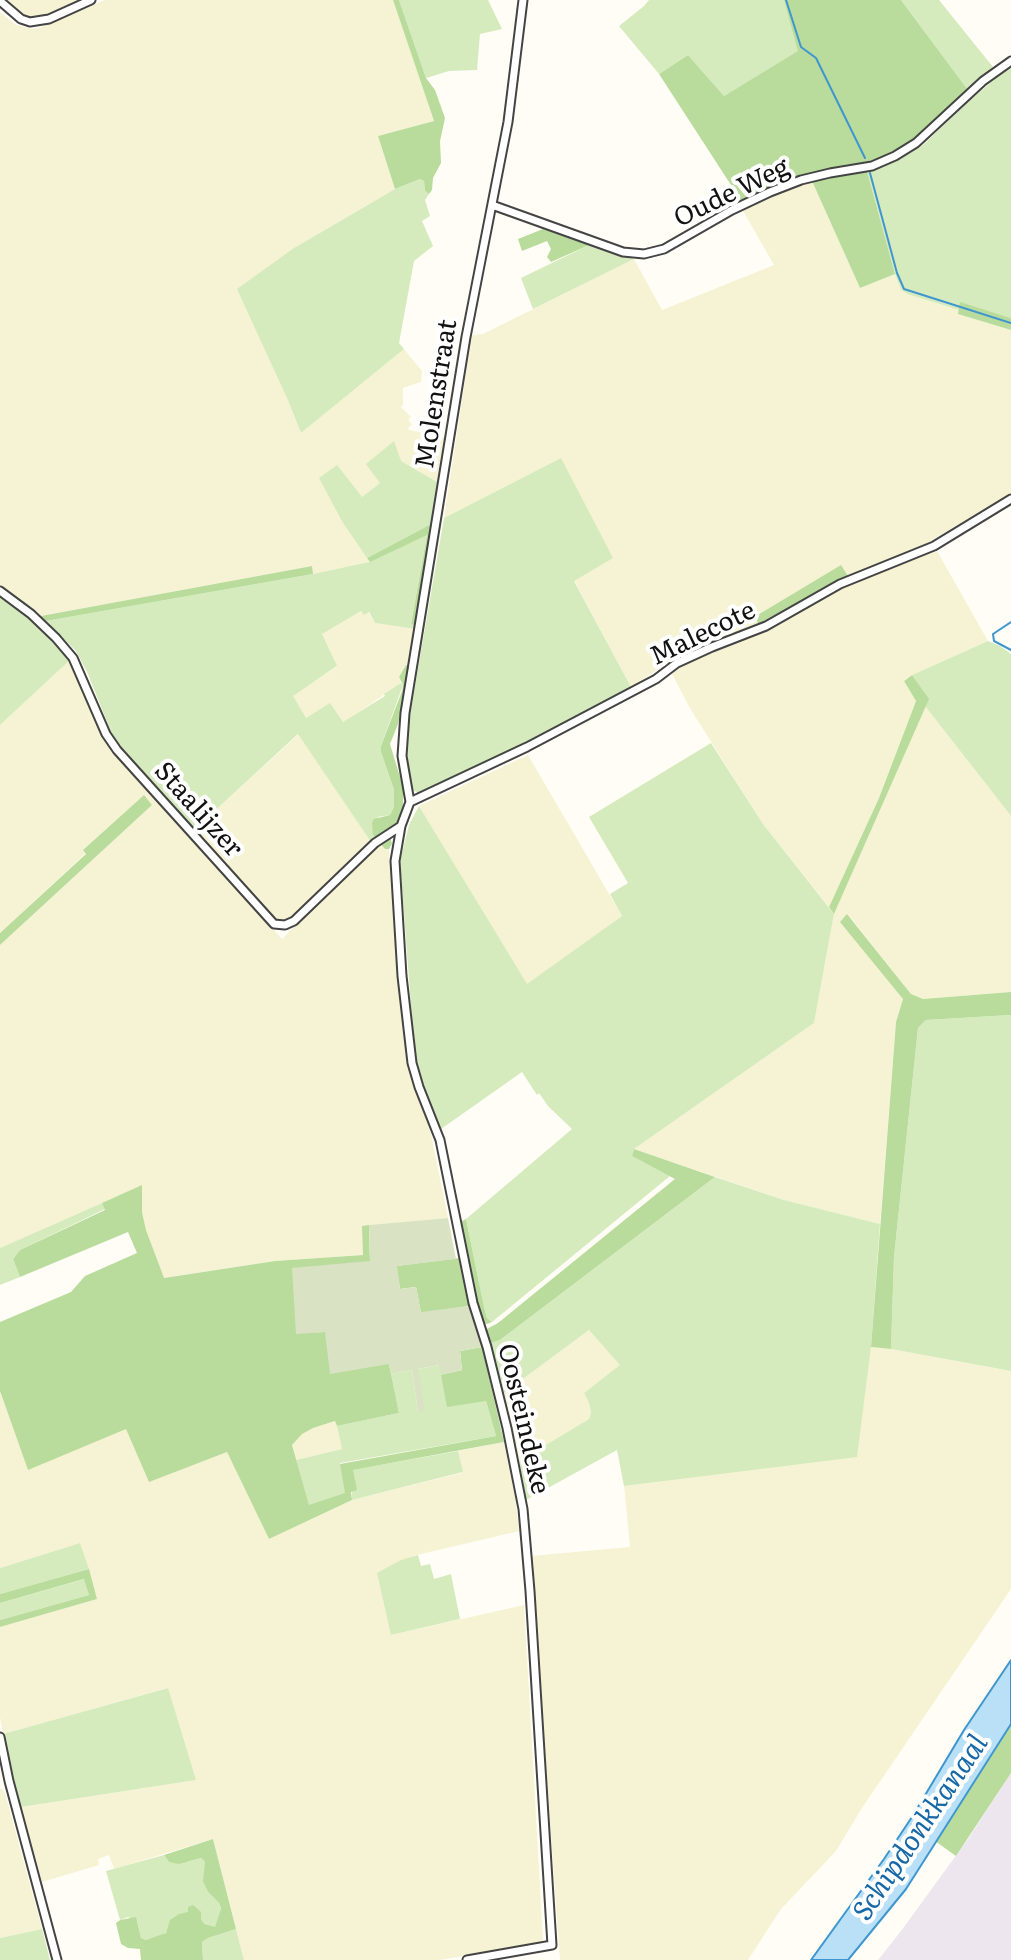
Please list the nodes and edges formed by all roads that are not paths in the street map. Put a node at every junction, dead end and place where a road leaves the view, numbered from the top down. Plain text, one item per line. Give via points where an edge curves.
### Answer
1 (91, 0) edge
2 (523, 0) edge
3 (0, 1) edge
4 (1011, 61) edge
5 (492, 205) junction
6 (1011, 499) edge
7 (0, 591) edge
8 (409, 798) junction
9 (401, 826) junction
10 (0, 1737) edge
11 (4, 1782) edge
12 (57, 1960) edge
13 (467, 1960) edge

1 - 3 street via 30,22
2 - 5 street, Molenstraat
4 - 5 street, Oude Weg via 895,156 770,192 664,249 623,252
5 - 8 street, Molenstraat via 405,713 402,756
6 - 8 street, Malecote via 934,546 840,584 766,626 677,663 527,747
7 - 9 street, Staalijzer via 31,614 73,658 117,750 274,924 294,921 375,843
8 - 9 street
9 - 13 street, Oosteindeke via 395,861 412,1063 440,1140 523,1509 552,1945
10 - 11 street
11 - 12 street

